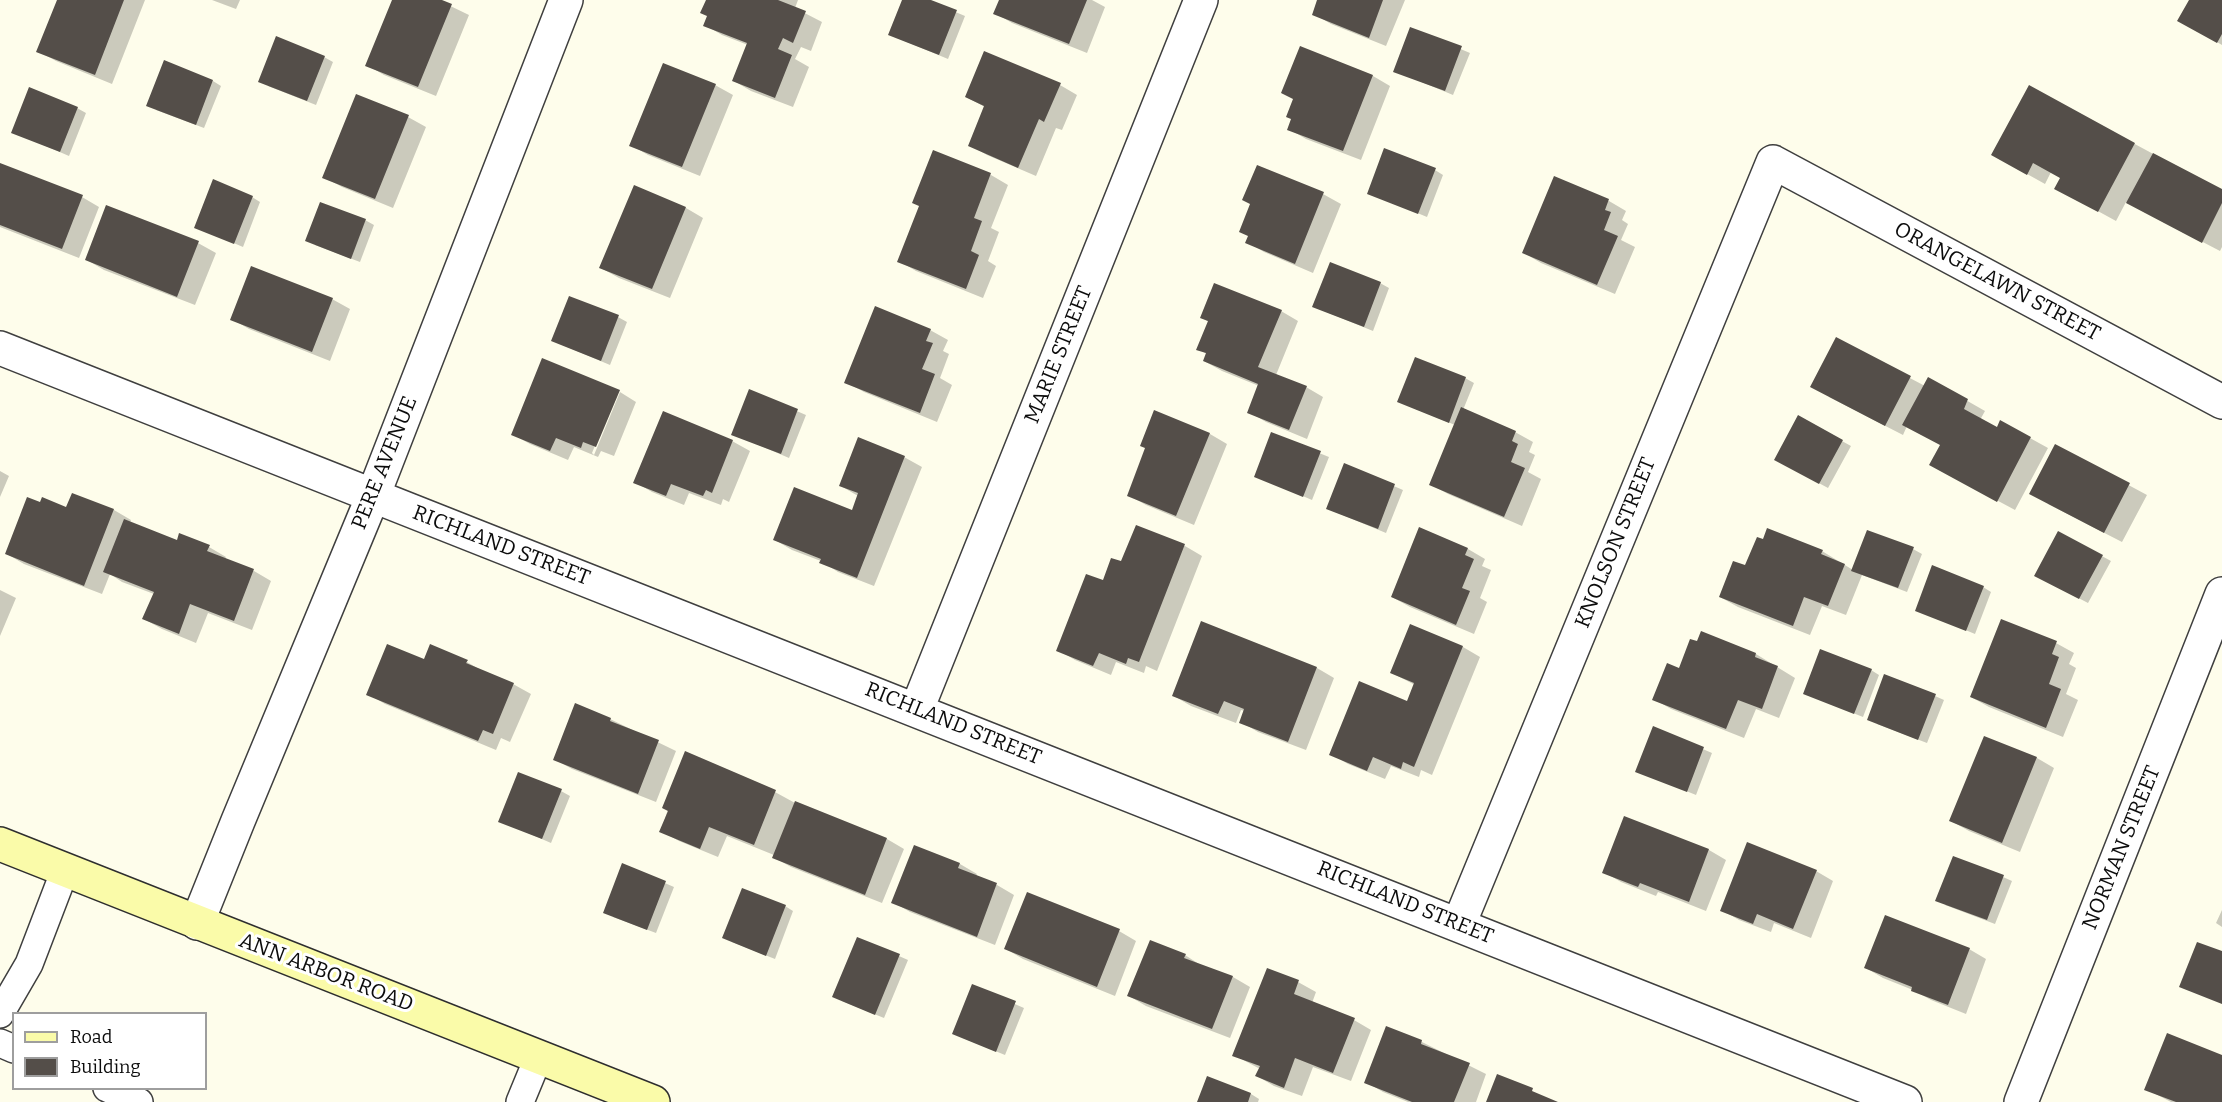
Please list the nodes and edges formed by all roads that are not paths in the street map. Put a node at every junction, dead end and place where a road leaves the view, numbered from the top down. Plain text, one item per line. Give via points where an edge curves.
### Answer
1 (567, 0) edge
2 (1201, 0) edge
3 (1773, 162) joint
4 (0, 348) edge
5 (2222, 402) edge
6 (373, 496) junction
7 (2222, 594) edge
8 (917, 709) junction
9 (0, 844) edge
10 (65, 870) junction
11 (197, 923) junction
12 (1459, 924) junction
13 (0, 1014) edge
14 (539, 1056) junction
15 (109, 1090) edge
16 (139, 1102) edge
17 (520, 1102) edge
18 (653, 1102) edge
19 (1905, 1102) edge
20 (2021, 1102) edge

1 - 6 street, PERE AVENUE
2 - 8 street, MARIE STREET
3 - 5 street, ORANGELAWN STREET
3 - 12 street, KNOLSON STREET
4 - 6 street, RICHLAND STREET
6 - 8 street, RICHLAND STREET
6 - 11 street, PERE AVENUE
7 - 20 street, NORMAN STREET
8 - 12 street, RICHLAND STREET
9 - 10 main road, ANN ARBOR ROAD
10 - 11 main road, ANN ARBOR ROAD
10 - 13 lane via 29,964
11 - 14 main road, ANN ARBOR ROAD
12 - 19 street, RICHLAND STREET
14 - 17 lane
14 - 18 main road, ANN ARBOR ROAD
15 - 16 lane

